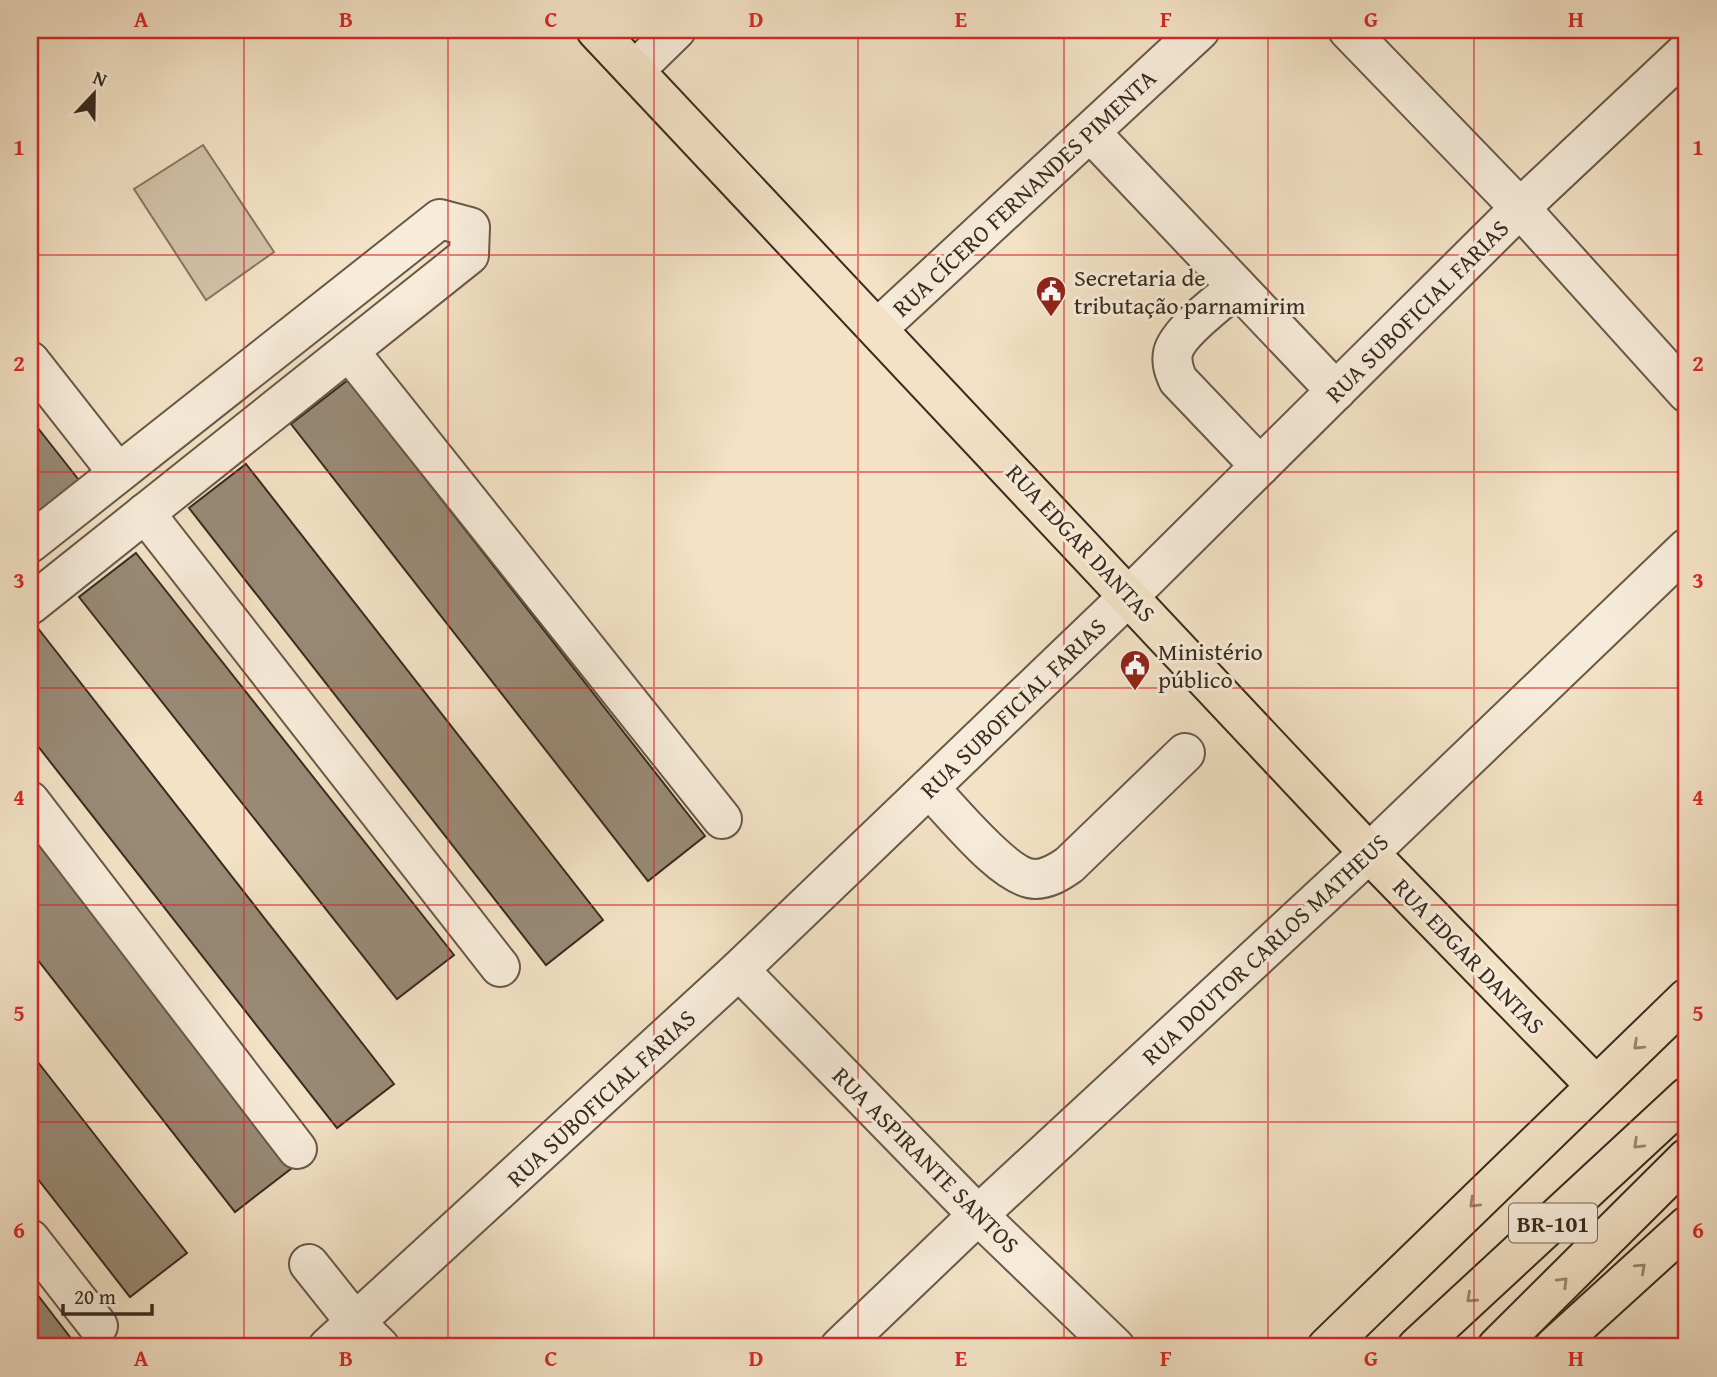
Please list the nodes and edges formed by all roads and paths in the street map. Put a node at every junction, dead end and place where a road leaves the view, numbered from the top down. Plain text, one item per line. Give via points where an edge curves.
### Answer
1 (596, 30) edge
2 (676, 30) edge
3 (1200, 30) edge
4 (1348, 30) edge
5 (1687, 51) edge
6 (635, 70) junction
7 (1091, 133) junction
8 (1520, 208) junction
9 (402, 248) junction
10 (433, 283) junction
11 (1237, 287) junction
12 (878, 328) junction
13 (349, 351) junction
14 (30, 361) edge
15 (1336, 391) junction
16 (1687, 393) edge
17 (200, 409) junction
18 (228, 447) junction
19 (1260, 466) junction
20 (118, 473) junction
21 (145, 513) junction
22 (30, 543) edge
23 (1687, 548) edge
24 (1130, 595) junction
25 (30, 605) edge
26 (1185, 753) dead end
27 (929, 788) junction
28 (30, 801) edge
29 (722, 819) dead end
30 (1369, 853) junction
31 (500, 967) dead end
32 (739, 970) junction
33 (1687, 998) edge
34 (1595, 1085) junction
35 (1687, 1097) edge
36 (297, 1149) dead end
37 (1687, 1158) edge
38 (978, 1214) junction
39 (1687, 1226) edge
40 (30, 1239) edge
41 (309, 1264) dead end
42 (98, 1326) dead end
43 (354, 1339) edge
44 (840, 1347) edge
45 (1115, 1347) edge
46 (1327, 1347) edge
47 (1417, 1347) edge
48 (1497, 1347) edge
49 (1554, 1347) edge

1 - 6 main road, RUA EDGAR DANTAS
2 - 6 street
3 - 7 street, RUA CÍCERO FERNANDES PIMENTA
4 - 8 street
5 - 8 street, RUA SUBOFICIAL FARIAS
6 - 12 main road, RUA EDGAR DANTAS
7 - 11 street
7 - 12 street, RUA CÍCERO FERNANDES PIMENTA
8 - 15 street, RUA SUBOFICIAL FARIAS
8 - 16 street
9 - 10 street
9 - 10 street via 440,219 470,227 469,255
9 - 17 street
10 - 13 street
11 - 15 street
11 - 19 street via 1181,337 1172,365 1178,380
12 - 24 main road, RUA EDGAR DANTAS
13 - 18 street
13 - 29 street
14 - 20 street
15 - 19 street, RUA SUBOFICIAL FARIAS
17 - 18 street
17 - 20 street
18 - 21 street
19 - 24 street, RUA SUBOFICIAL FARIAS
20 - 22 street
21 - 25 street
21 - 31 street
23 - 30 street, RUA DOUTOR CARLOS MATHEUS
24 - 27 street, RUA SUBOFICIAL FARIAS
24 - 30 main road, RUA EDGAR DANTAS
26 - 27 street via 1069,865 1034,879 1018,875 1002,862
27 - 32 street, RUA SUBOFICIAL FARIAS
28 - 36 street
30 - 34 main road, RUA EDGAR DANTAS
30 - 38 street, RUA DOUTOR CARLOS MATHEUS
32 - 38 street, RUA ASPIRANTE SANTOS
32 - 43 street, RUA SUBOFICIAL FARIAS
33 -> 34 main road
34 -> 46 main road
35 -> 47 main road, BR-101
48 -> 37 main road, BR-101
38 - 44 street, RUA DOUTOR CARLOS MATHEUS
38 - 45 street, RUA ASPIRANTE SANTOS
49 -> 39 main road
40 - 42 street
41 - 43 street, RUA SUBOFICIAL FARIAS

